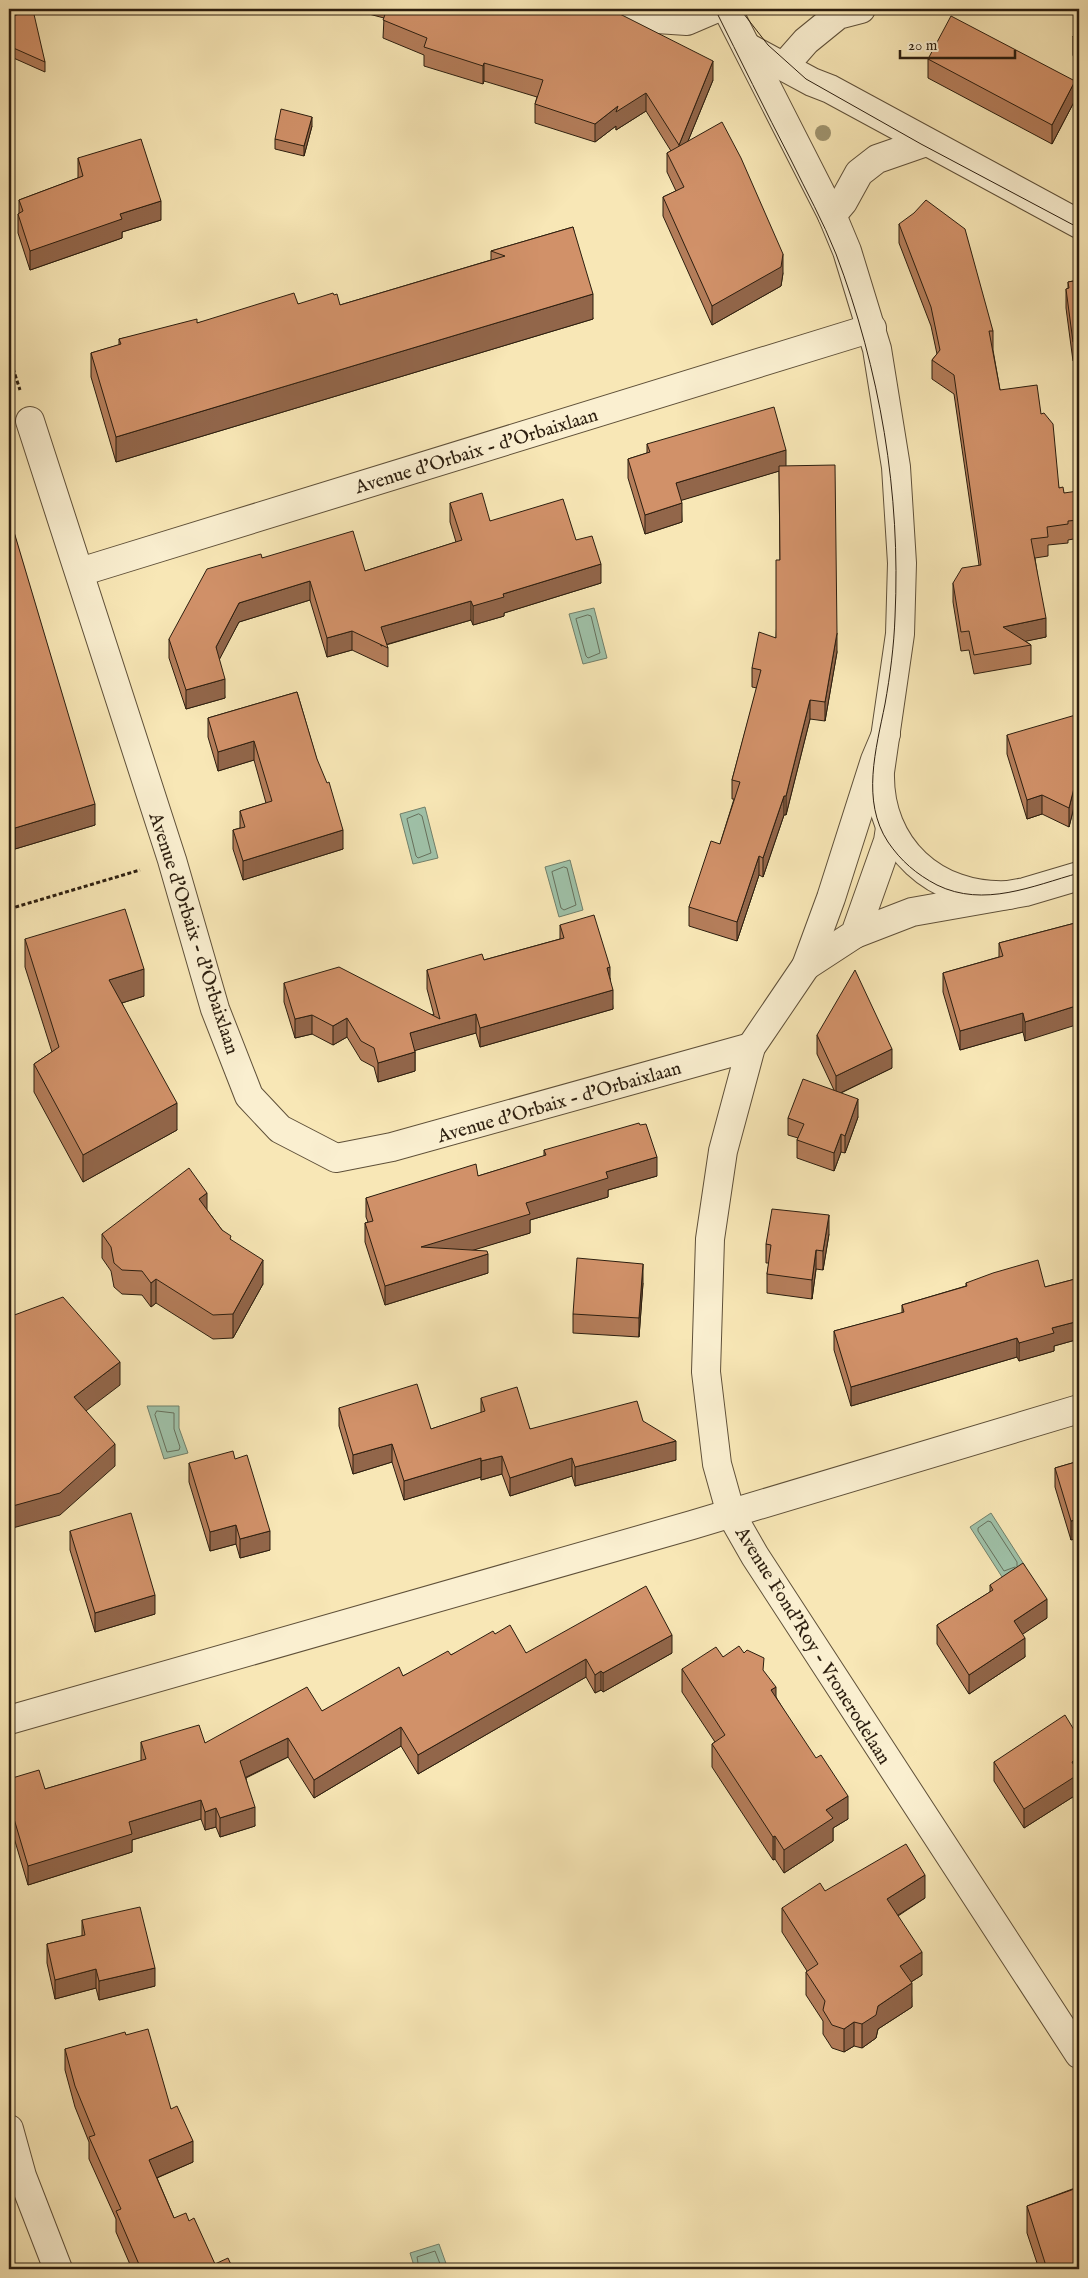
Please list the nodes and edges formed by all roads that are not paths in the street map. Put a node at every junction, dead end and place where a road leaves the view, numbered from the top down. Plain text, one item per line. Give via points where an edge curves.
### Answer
1 (634, 9) edge
2 (715, 9) edge
3 (726, 9) edge
4 (861, 9) edge
5 (747, 47) junction
6 (784, 66) junction
7 (926, 142) junction
8 (832, 214) junction
9 (1079, 224) edge
10 (872, 328) junction
11 (30, 421) dead end
12 (80, 572) junction
13 (886, 734) junction
14 (890, 828) junction
15 (1079, 876) edge
16 (1009, 895) junction
17 (855, 934) junction
18 (806, 966) junction
19 (750, 1047) junction
20 (1079, 1409) edge
21 (731, 1514) junction
22 (9, 1720) edge
23 (1079, 2054) edge
24 (9, 2129) edge
25 (58, 2269) edge

1 - 2 street via 657,19 687,21
3 - 5 street, Avenue Fond'Roy - Vronerodelaan
4 - 6 street via 838,15 806,41
5 - 6 street
5 - 8 street, Avenue Fond'Roy - Vronerodelaan
6 - 7 street
7 - 8 street via 877,159 859,173 843,202
7 - 9 street
8 - 10 street, Avenue Fond'Roy - Vronerodelaan
10 - 12 street, Avenue d'Orbaix - d'Orbaixlaan
10 - 13 street, Avenue Fond'Roy - Vronerodelaan via 892,436 901,531 900,634
11 - 12 street, Avenue d'Orbaix - d'Orbaixlaan
12 - 19 street, Avenue d'Orbaix - d'Orbaixlaan via 172,860 215,1009 249,1096 280,1129 336,1158 392,1147
13 - 14 street, Avenue Fond'Roy - Vronerodelaan via 880,788
13 - 18 street, Avenue Fond'Roy - Vronerodelaan
14 - 16 street, Avenue Fond'Roy - Vronerodelaan via 904,852 928,874 956,887 989,896
14 - 17 street
15 - 16 street
16 - 17 street, Avenue Fond'Roy - Vronerodelaan via 912,912
17 - 18 street, Avenue Fond'Roy - Vronerodelaan
18 - 19 street, Avenue Fond'Roy - Vronerodelaan
19 - 21 street, Avenue Fond'Roy - Vronerodelaan via 723,1151 710,1239 706,1372 717,1464
20 - 21 street
21 - 22 street
21 - 23 street, Avenue Fond'Roy - Vronerodelaan via 755,1556
24 - 25 street via 22,2176

